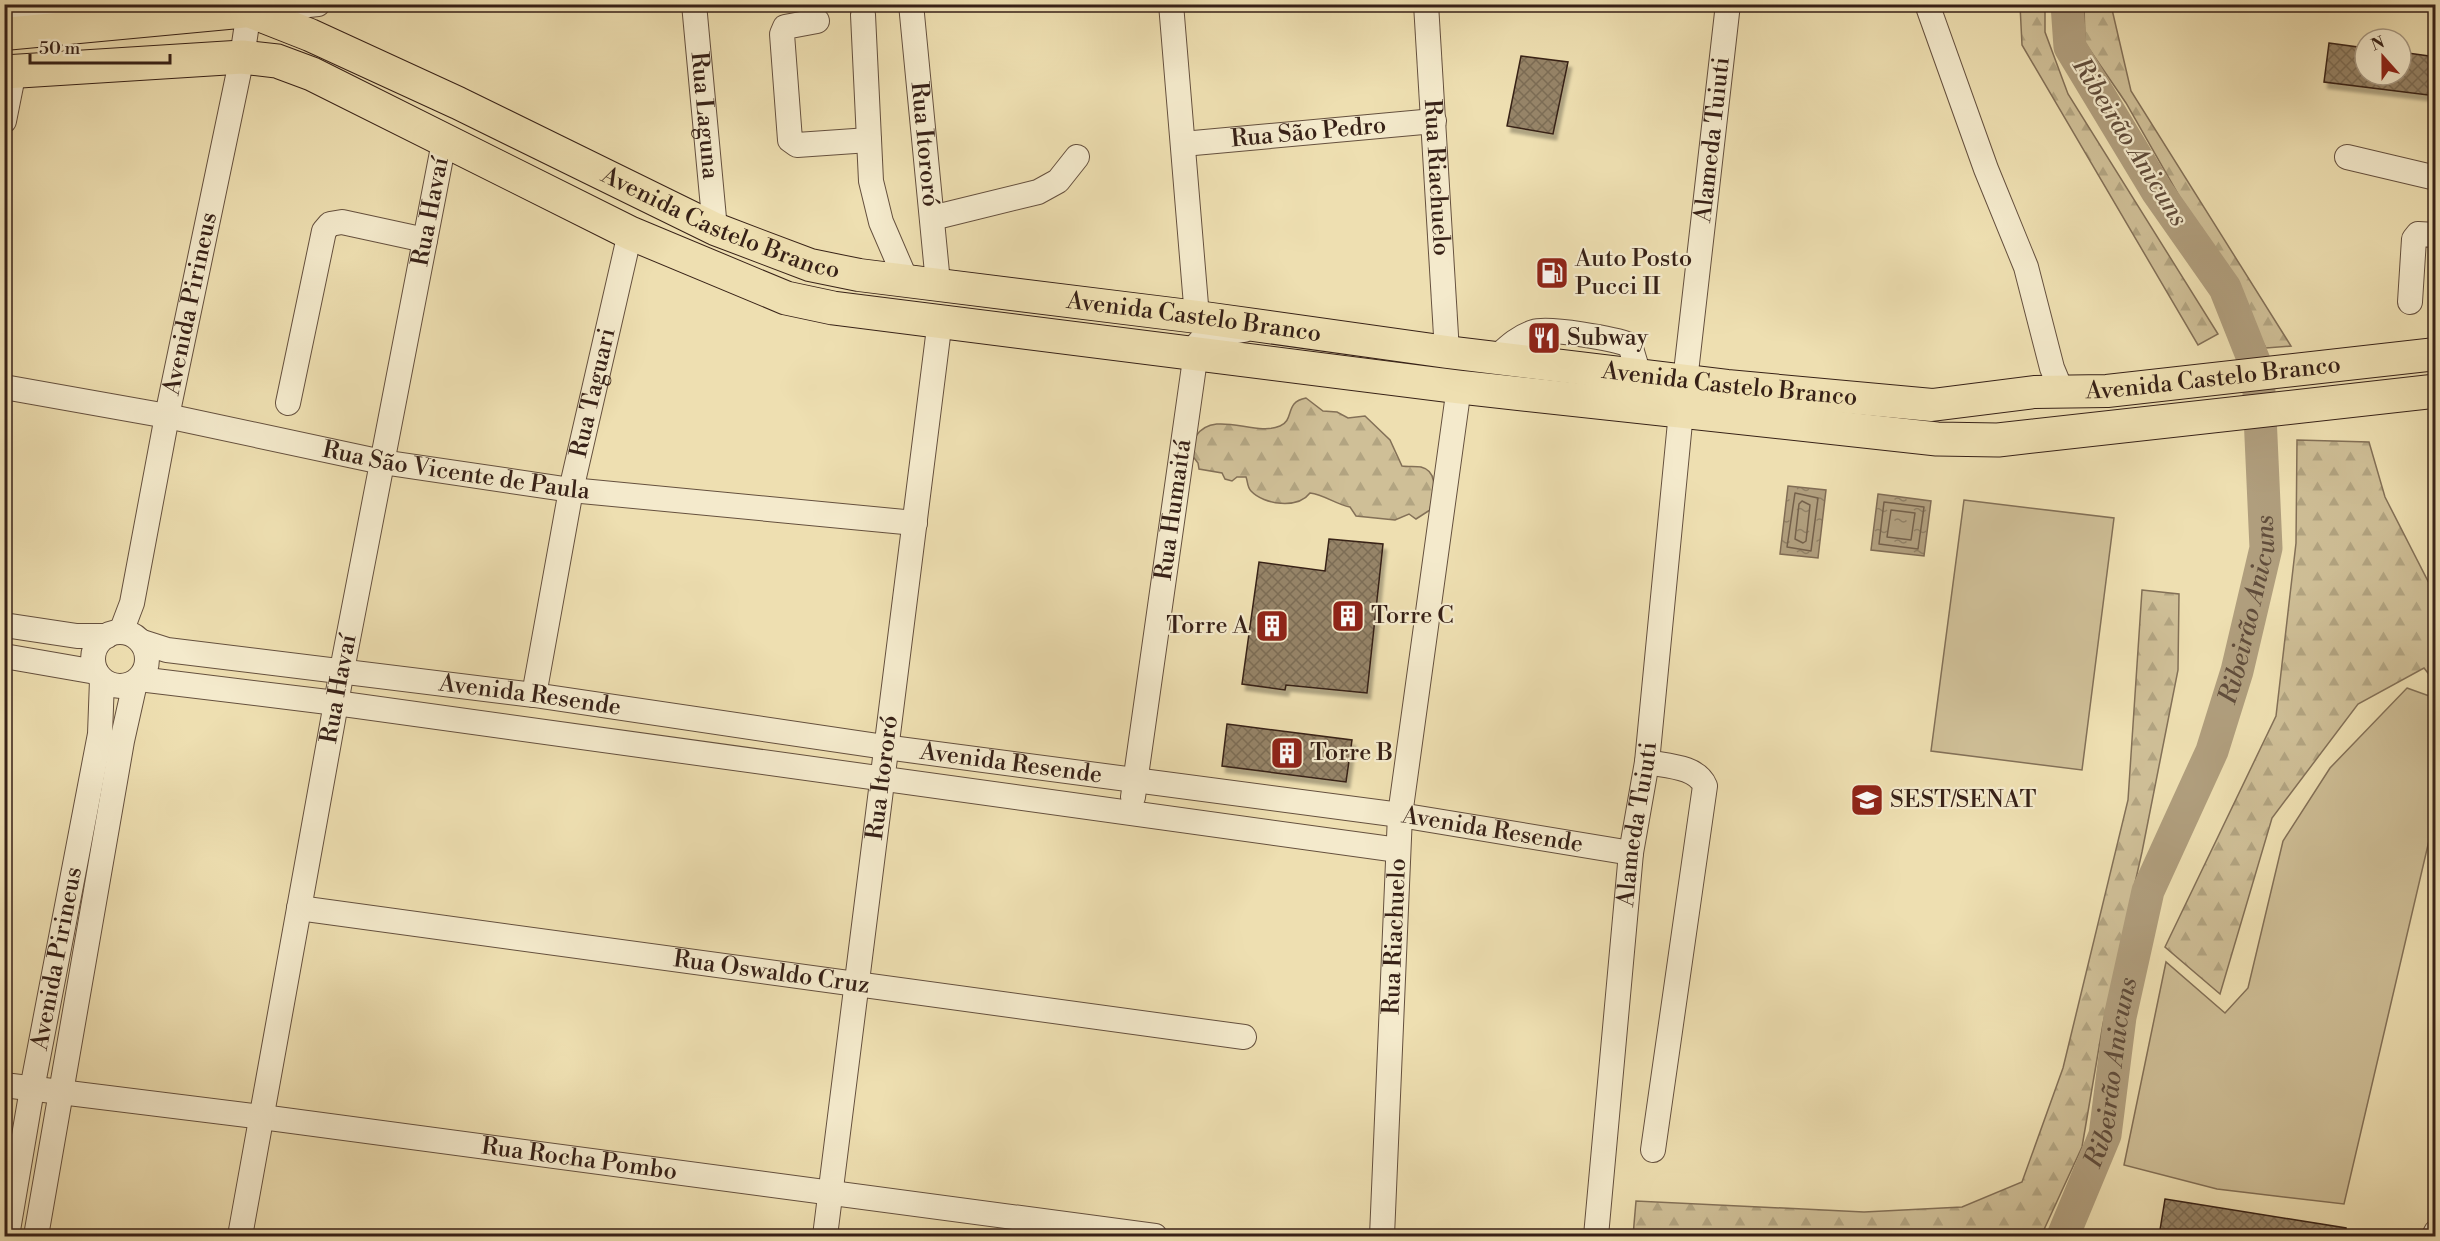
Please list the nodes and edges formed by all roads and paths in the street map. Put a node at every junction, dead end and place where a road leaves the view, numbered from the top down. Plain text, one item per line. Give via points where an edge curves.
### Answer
1 (82, 4) edge
2 (318, 4) edge
3 (694, 4) edge
4 (911, 4) edge
5 (1171, 4) edge
6 (1426, 4) edge
7 (1728, 4) edge
8 (1927, 4) edge
9 (244, 7) edge
10 (4, 12) edge
11 (863, 15) dead end
12 (817, 21) dead end
13 (4, 34) edge
14 (242, 57) junction
15 (9, 72) edge
16 (4, 121) edge
17 (1434, 121) junction
18 (869, 140) junction
19 (444, 141) junction
20 (1183, 144) junction
21 (1077, 157) dead end
22 (2347, 157) dead end
23 (2436, 178) edge
24 (932, 218) junction
25 (715, 229) junction
26 (630, 233) junction
27 (2436, 235) edge
28 (425, 240) junction
29 (906, 280) junction
30 (938, 283) junction
31 (2410, 302) dead end
32 (1197, 317) junction
33 (940, 320) junction
34 (1262, 326) junction
35 (1197, 352) junction
36 (1447, 352) junction
37 (2436, 354) edge
38 (2049, 384) junction
39 (4, 387) edge
40 (1459, 387) junction
41 (2436, 391) edge
42 (1683, 397) junction
43 (288, 403) dead end
44 (167, 416) junction
45 (382, 462) junction
46 (571, 490) junction
47 (915, 523) junction
48 (4, 625) edge
49 (126, 636) junction
50 (4, 656) edge
51 (342, 670) junction
52 (99, 676) junction
53 (137, 681) junction
54 (438, 682) junction
55 (534, 695) junction
56 (336, 703) junction
57 (431, 716) junction
58 (885, 747) junction
59 (1647, 762) junction
60 (882, 777) junction
61 (1136, 781) junction
62 (1130, 812) junction
63 (1400, 815) junction
64 (1398, 849) junction
65 (1631, 853) junction
66 (300, 908) junction
67 (856, 985) junction
68 (1244, 1038) dead end
69 (4, 1085) edge
70 (32, 1089) junction
71 (60, 1093) junction
72 (262, 1117) junction
73 (1653, 1150) dead end
74 (830, 1195) junction
75 (2436, 1232) edge
76 (7, 1236) edge
77 (36, 1236) edge
78 (240, 1236) edge
79 (825, 1236) edge
80 (1155, 1236) edge
81 (1382, 1236) edge
82 (1596, 1236) edge
83 (2434, 1236) edge

1 - 10 street
2 - 9 street
3 - 25 street, Rua Laguna
4 - 24 street, Rua Itororó
5 - 20 street
6 - 17 street, Rua Riachuelo
7 - 42 street, Alameda Tuiuti
8 - 38 street via 2026,267
9 - 13 main road, Avenida Castelo Branco
9 - 14 street, Avenida Pirineus
9 - 25 main road, Avenida Castelo Branco via 458,103
11 - 18 street
12 - 18 street via 794,23 782,34 790,140 797,145
14 - 15 highway, Avenida Castelo Branco
14 - 19 highway, Avenida Castelo Branco via 278,61 312,74
14 - 44 street, Avenida Pirineus
15 - 16 street
17 - 20 street, Rua São Pedro
17 - 36 street, Rua Riachuelo
18 - 29 street via 871,181 881,222
19 - 26 highway, Avenida Castelo Branco
19 - 28 street, Rua Havaí
20 - 32 street
21 - 24 street via 1058,181 1038,192
22 - 23 street
24 - 30 street, Rua Itororó
25 - 29 main road, Avenida Castelo Branco via 810,266
26 - 33 highway, Avenida Castelo Branco via 786,298 833,308
26 - 46 street, Rua Taguari
27 - 31 street via 2418,234 2414,239
28 - 43 street via 342,222 330,224 324,231
28 - 45 street, Rua Havaí
29 - 30 main road, Avenida Castelo Branco
30 - 32 main road, Avenida Castelo Branco
32 - 34 main road, Avenida Castelo Branco
33 - 35 highway, Avenida Castelo Branco
33 - 47 street, Rua Itororó
34 - 35 street via 1205,336 1198,342
34 - 36 main road, Avenida Castelo Branco
35 - 40 highway, Avenida Castelo Branco
35 - 61 street, Rua Humaitá
36 - 42 main road, Avenida Castelo Branco via 1639,375
37 - 38 main road, Avenida Castelo Branco via 2107,391
38 - 42 main road, Avenida Castelo Branco via 1932,405
39 - 44 street, Rua São Vicente de Paula
40 - 42 highway, Avenida Castelo Branco
40 - 63 street, Rua Riachuelo
41 - 42 highway, Avenida Castelo Branco via 1998,440 1937,439
42 - 59 street, Alameda Tuiuti
44 - 45 street, Rua São Vicente de Paula
44 - 49 street, Avenida Pirineus
45 - 46 street, Rua São Vicente de Paula
45 - 51 street, Rua Havaí
46 - 47 street, Rua São Vicente de Paula
46 - 55 street, Rua Taguari
47 - 58 street, Rua Itororó
48 - 49 street, Avenida Resende via 77,636
49 - 51 street, Avenida Resende via 167,650
49 - 52 street via 97,645 93,658
49 - 53 street via 147,654 147,668
50 - 52 street
51 - 54 street, Avenida Resende
51 - 56 street, Rua Havaí
52 - 53 street via 112,686 124,687
52 - 70 street, Avenida Pirineus via 100,735
53 - 56 street, Avenida Resende
53 - 71 street, Avenida Pirineus
54 - 55 street, Avenida Resende
54 - 57 street
55 - 58 street, Avenida Resende
56 - 57 street, Avenida Resende
56 - 66 street, Rua Havaí
57 - 60 street, Avenida Resende
58 - 60 street, Rua Itororó
58 - 61 street, Avenida Resende
59 - 65 street, Alameda Tuiuti
59 - 73 street via 1695,772 1705,786
60 - 62 street, Avenida Resende
60 - 67 street, Rua Itororó
61 - 62 street, Rua Humaitá
61 - 63 street, Avenida Resende
62 - 64 street, Avenida Resende
63 - 64 street, Rua Riachuelo
63 - 65 street, Avenida Resende
64 - 81 street, Rua Riachuelo
65 - 82 street, Alameda Tuiuti
66 - 67 street, Rua Oswaldo Cruz
66 - 72 street, Rua Havaí
67 - 68 street, Rua Oswaldo Cruz
67 - 74 street, Rua Itororó
69 - 70 street, Rua Rocha Pombo
70 - 71 street, Rua Rocha Pombo
70 - 76 street, Avenida Pirineus
71 - 72 street, Rua Rocha Pombo
71 - 77 street, Avenida Pirineus
72 - 74 street, Rua Rocha Pombo
72 - 78 street, Rua Havaí
74 - 79 street, Rua Itororó
74 - 80 street, Rua Rocha Pombo
75 - 83 street

